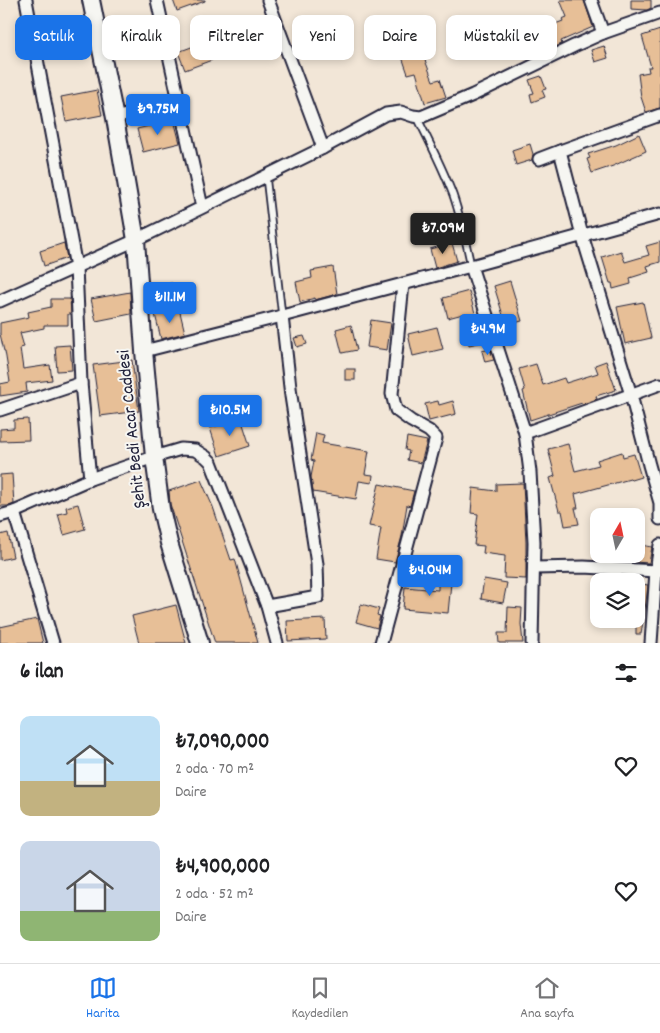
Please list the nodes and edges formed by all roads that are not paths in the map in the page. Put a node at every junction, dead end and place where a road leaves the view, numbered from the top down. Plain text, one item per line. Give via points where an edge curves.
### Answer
1 (26, 0) edge
2 (91, 0) edge
3 (157, 0) edge
4 (268, 0) edge
5 (591, 0) edge
6 (660, 14) edge
7 (29, 15) edge
8 (96, 24) junction
9 (92, 25) edge
10 (603, 33) junction
11 (37, 60) edge
12 (180, 101) junction
13 (660, 115) edge
14 (417, 117) junction
15 (115, 118) junction
16 (322, 148) junction
17 (560, 151) junction
18 (539, 159) dead end
19 (266, 176) junction
20 (202, 208) junction
21 (660, 214) edge
22 (582, 235) junction
23 (136, 240) junction
24 (471, 266) junction
25 (76, 267) junction
26 (402, 284) junction
27 (0, 301) edge
28 (282, 316) junction
29 (144, 351) junction
30 (81, 383) junction
31 (660, 384) edge
32 (631, 395) junction
33 (0, 410) edge
34 (525, 433) junction
35 (154, 457) junction
36 (656, 476) edge
37 (90, 479) junction
38 (14, 512) junction
39 (0, 516) edge
40 (660, 519) edge
41 (660, 544) edge
42 (534, 568) junction
43 (656, 572) junction
44 (267, 606) junction
45 (53, 643) edge
46 (200, 643) edge
47 (277, 643) edge
48 (381, 643) edge
49 (532, 643) edge
50 (651, 643) edge

1 - 7 street
2 - 8 street, Şehit Bedi Acar Caddesi
3 - 12 street
4 - 16 street
5 - 10 street
6 - 10 street
8 - 9 street
8 - 15 street, Şehit Bedi Acar Caddesi
10 - 14 street via 473,95
11 - 25 street
12 - 15 street
12 - 20 street
13 - 17 street
14 - 16 street via 401,112 386,114
14 - 24 lane via 453,196
15 - 23 street, Şehit Bedi Acar Caddesi
16 - 19 street
17 - 18 street
17 - 22 street
19 - 20 street
19 - 28 lane
20 - 23 street
21 - 22 street
22 - 24 street
22 - 32 street
23 - 25 street
23 - 29 street, Şehit Bedi Acar Caddesi
24 - 26 street
24 - 34 street
25 - 27 street
25 - 30 street
26 - 28 street
26 - 48 street via 392,394 396,410 436,438
28 - 29 street
28 - 44 street via 318,597
29 - 35 street, Şehit Bedi Acar Caddesi
30 - 33 street
30 - 37 street
31 - 32 street
32 - 34 street
32 - 36 street via 649,465
34 - 42 street
35 - 37 street
35 - 44 street via 188,449 201,453 211,462
35 - 46 street, Şehit Bedi Acar Caddesi via 169,543
36 - 40 street
37 - 38 street
38 - 39 street
38 - 45 street
41 - 43 street
42 - 43 street
42 - 49 street
43 - 50 street
44 - 47 street

